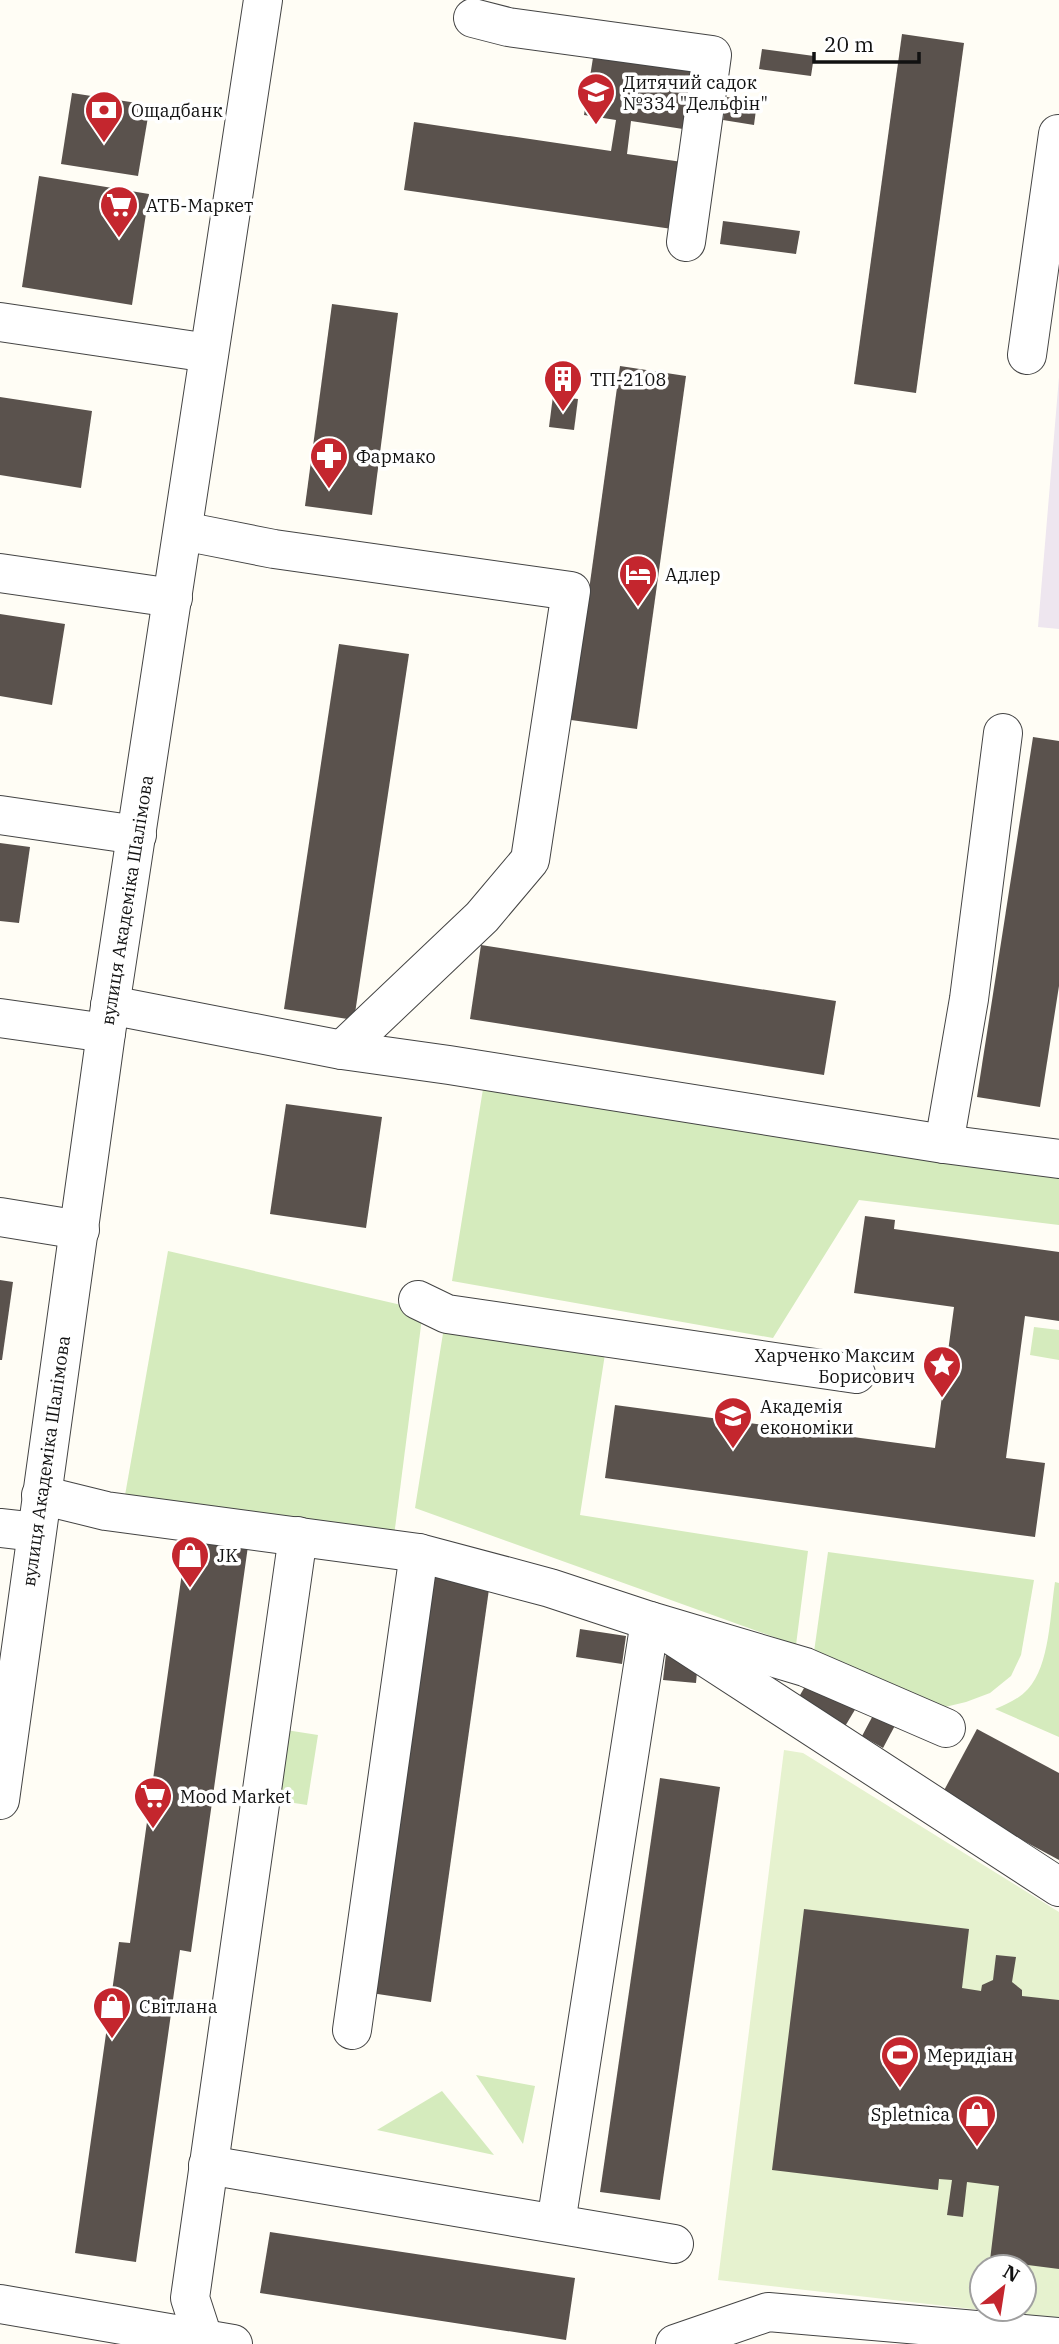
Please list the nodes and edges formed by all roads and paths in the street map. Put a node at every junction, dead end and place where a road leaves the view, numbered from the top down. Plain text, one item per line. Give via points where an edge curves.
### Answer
1 (263, 0) edge
2 (473, 18) dead end
3 (1058, 134) edge
4 (685, 242) dead end
5 (0, 322) edge
6 (209, 353) junction
7 (1027, 355) dead end
8 (183, 531) junction
9 (0, 573) edge
10 (173, 598) junction
11 (1003, 733) dead end
12 (0, 815) edge
13 (137, 835) junction
14 (0, 1018) edge
15 (108, 1019) junction
16 (342, 1050) junction
17 (944, 1144) junction
18 (1059, 1159) edge
19 (0, 1217) edge
20 (80, 1230) junction
21 (418, 1300) dead end
22 (856, 1374) dead end
23 (41, 1494) junction
24 (18, 1530) edge
25 (298, 1536) junction
26 (419, 1553) junction
27 (650, 1621) junction
28 (946, 1728) dead end
29 (0, 1800) edge
30 (1059, 1887) edge
31 (352, 2030) dead end
32 (208, 2165) junction
33 (556, 2222) junction
34 (674, 2244) dead end
35 (0, 2304) edge
36 (1059, 2337) edge
37 (215, 2343) edge
38 (675, 2344) edge

1 - 6 street, вулиця Академіка Шалімова
2 - 4 street via 508,27 712,55
3 - 7 street
5 - 6 street
6 - 8 street, вулиця Академіка Шалімова
8 - 10 street, вулиця Академіка Шалімова
8 - 16 street via 286,551 571,591 530,860 482,917
9 - 10 street
10 - 13 street, вулиця Академіка Шалімова
11 - 17 street via 969,999
12 - 13 street
13 - 15 street, вулиця Академіка Шалімова
14 - 15 street
15 - 16 street
15 - 20 street, вулиця Академіка Шалімова
16 - 17 street
17 - 18 street
19 - 20 street
20 - 23 street, вулиця Академіка Шалімова
21 - 22 street via 447,1314
23 - 24 street, вулиця Академіка Шалімова
23 - 25 street via 106,1511
24 - 29 street, вулиця Академіка Шалімова
25 - 26 street
25 - 32 street
26 - 27 street via 551,1588
26 - 31 street
27 - 28 street via 805,1667
27 - 30 street
27 - 33 street
32 - 33 street
32 - 37 street via 190,2298
33 - 34 street
35 - 37 street
36 - 38 street via 768,2312

